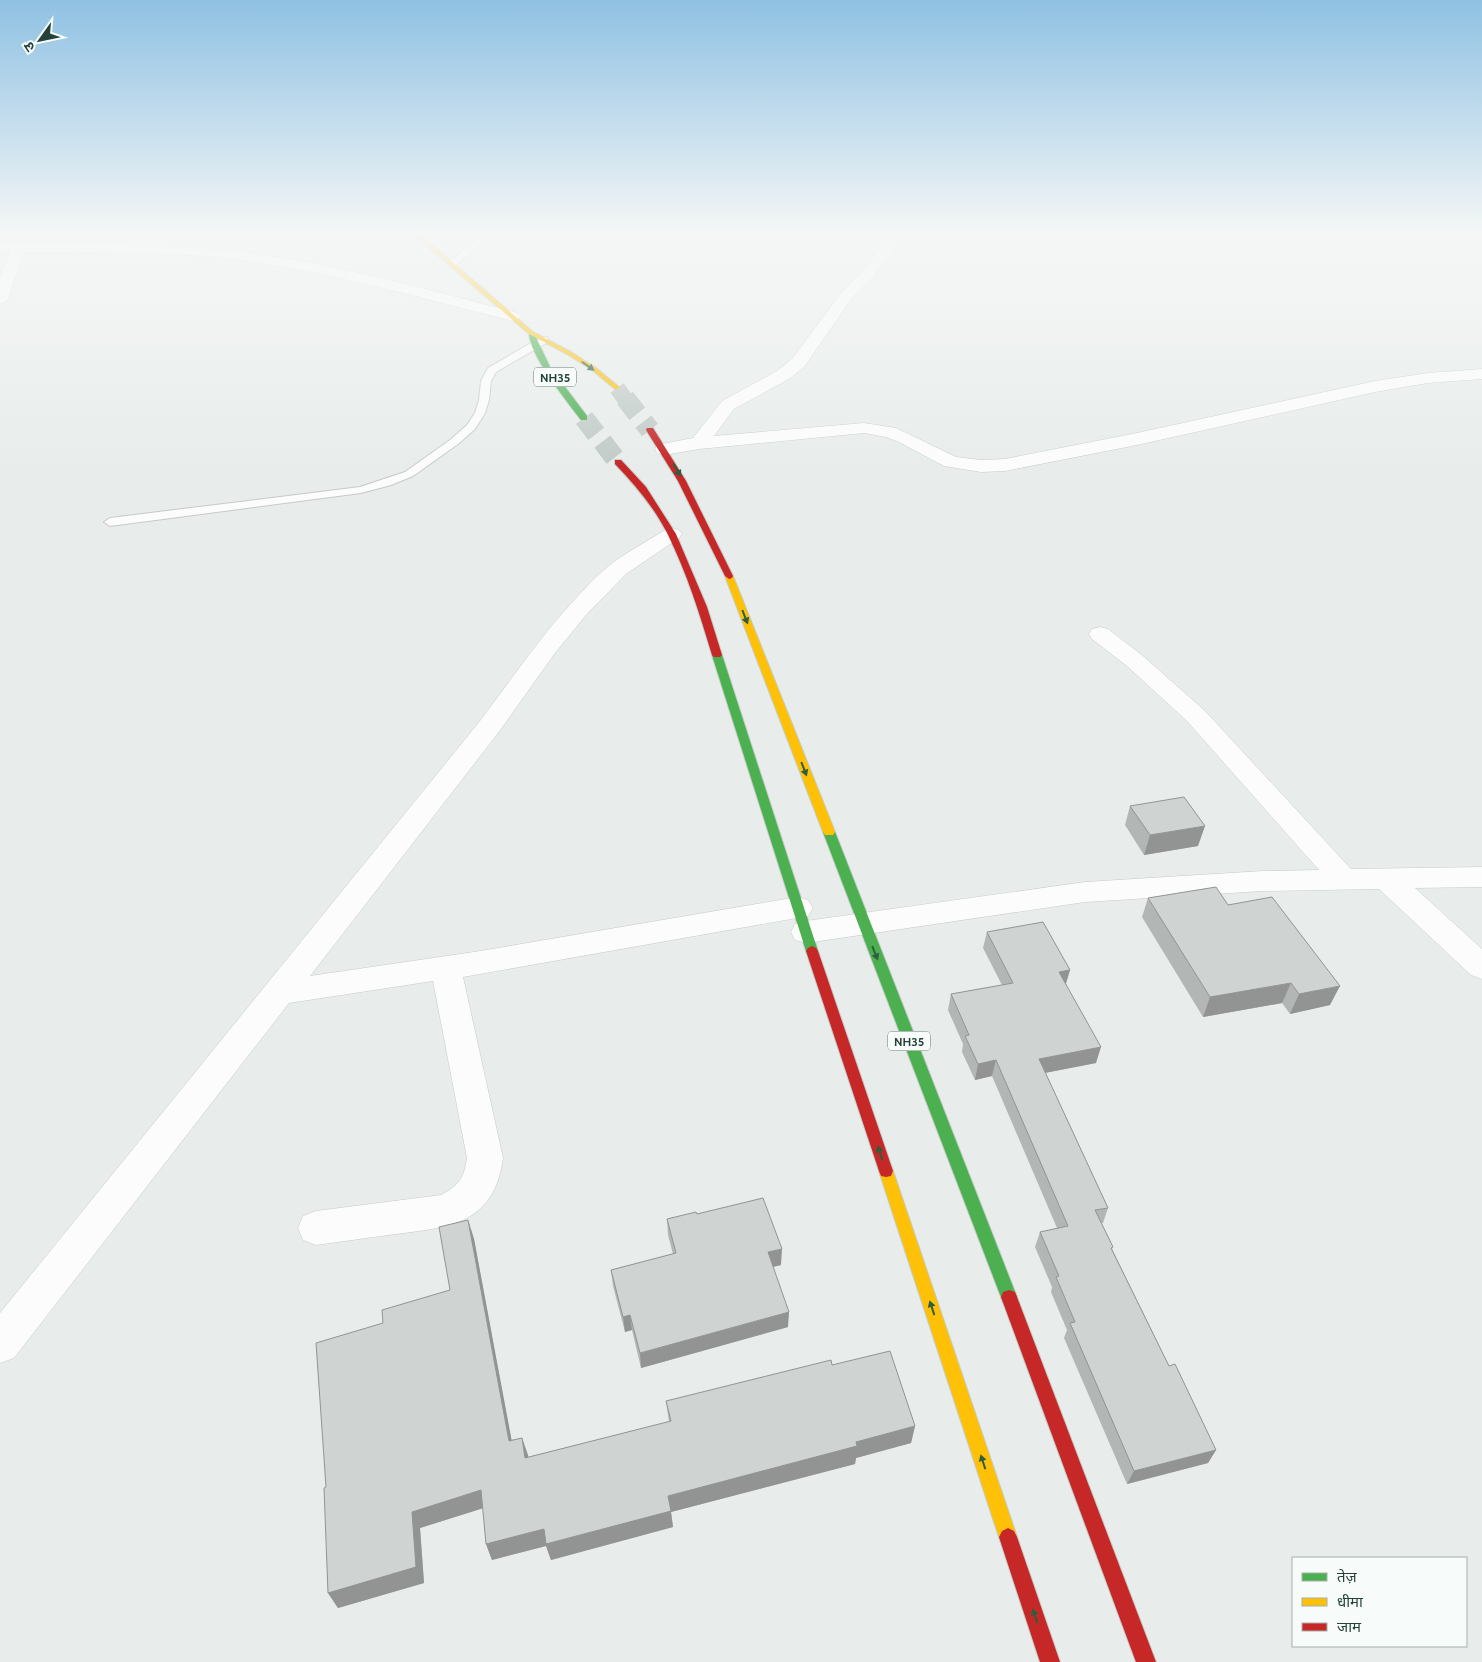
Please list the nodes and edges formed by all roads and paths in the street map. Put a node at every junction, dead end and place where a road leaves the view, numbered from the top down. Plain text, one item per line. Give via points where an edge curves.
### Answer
1 (495, 312) edge
2 (507, 312) edge
3 (835, 312) edge
4 (512, 316) junction
5 (531, 333) junction
6 (545, 340) junction
7 (534, 345) junction
8 (1482, 374) edge
9 (616, 388) tunnel mouth
10 (584, 418) tunnel mouth
11 (650, 430) tunnel mouth
12 (699, 443) junction
13 (664, 449) junction
14 (618, 462) tunnel mouth
15 (110, 522) dead end
16 (672, 534) junction
17 (1100, 634) dead end
18 (1482, 877) edge
19 (1386, 879) junction
20 (1344, 880) junction
21 (802, 920) junction
22 (863, 924) junction
23 (446, 968) junction
24 (1482, 968) edge
25 (279, 992) junction
26 (316, 1228) dead end
27 (0, 1344) edge
28 (1050, 1662) edge
29 (1146, 1662) edge

1 - 4 street
2 - 4 highway, NH35
3 - 12 street via 798,363 783,375 728,405
4 - 5 highway, NH35
5 - 6 highway, NH35
5 - 7 highway, NH35
6 - 7 lane
6 -> 9 highway, NH35 via 569,352
7 - 10 highway, NH35
7 - 15 lane via 492,370 486,381 480,413 471,426 409,474 362,490
8 - 12 street via 1398,381 1186,429 1005,465 951,462 905,438 864,428
11 - 13 highway, NH35
12 - 13 street
13 -> 22 highway, NH35 via 727,570
14 - 16 highway via 643,489
16 - 21 highway via 702,607
16 - 25 street via 612,575 577,612
17 - 20 street via 1196,716
18 - 19 street
19 - 20 street
19 - 24 street
20 - 22 street via 1263,881 1085,892
21 - 22 street
21 - 23 street
28 -> 21 highway
22 -> 29 highway, NH35 via 967,1187
23 - 25 street
23 - 26 street via 485,1158 483,1176 476,1190 464,1202 445,1211
25 - 27 street

